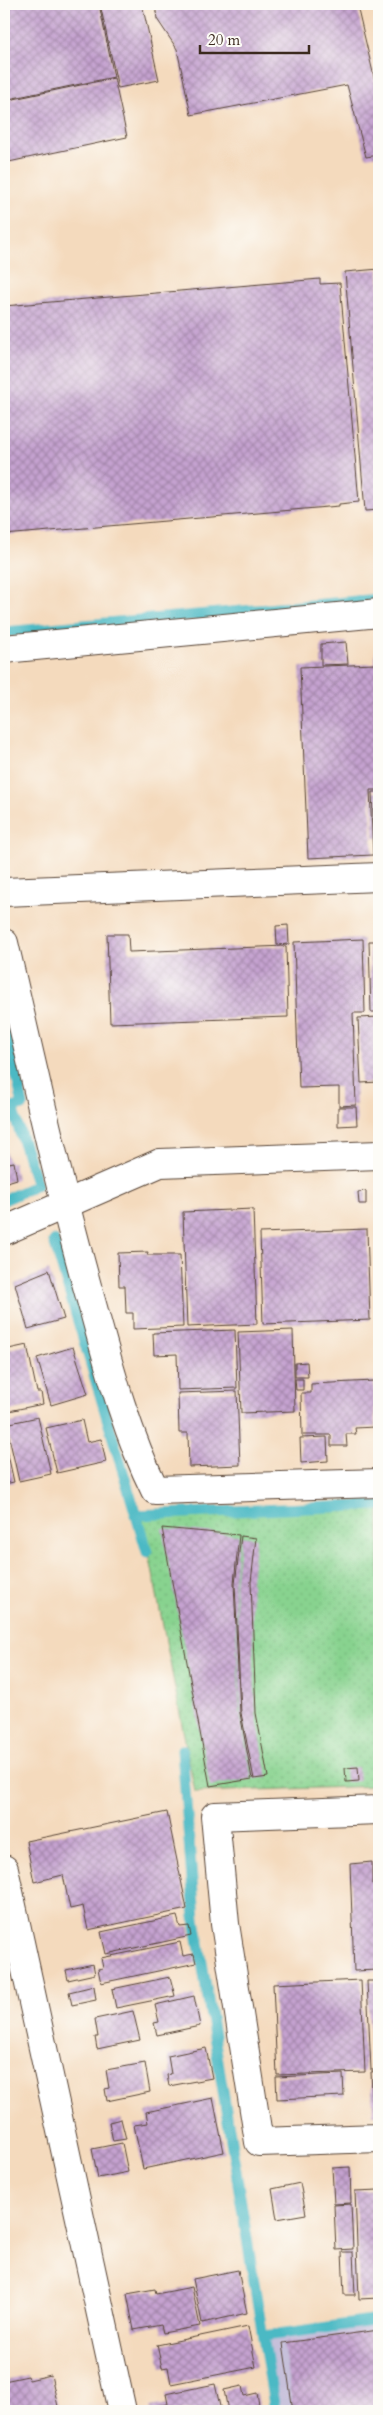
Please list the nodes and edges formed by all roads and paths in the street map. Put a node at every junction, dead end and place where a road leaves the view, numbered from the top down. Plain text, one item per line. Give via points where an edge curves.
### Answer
1 (379, 613) edge
2 (4, 649) edge
3 (379, 877) edge
4 (4, 892) edge
5 (4, 943) edge
6 (379, 1155) edge
7 (64, 1206) junction
8 (4, 1231) edge
9 (379, 1483) edge
10 (379, 1810) edge
11 (4, 1869) edge
12 (15, 1976) edge
13 (379, 2138) edge
14 (122, 2411) edge

1 - 2 street
3 - 4 street
5 - 7 street
6 - 7 street via 160,1164
7 - 8 street
7 - 9 street via 110,1369 143,1466 155,1490
10 - 13 street via 215,1816 224,1924 259,2142
11 - 12 street
12 - 14 street

